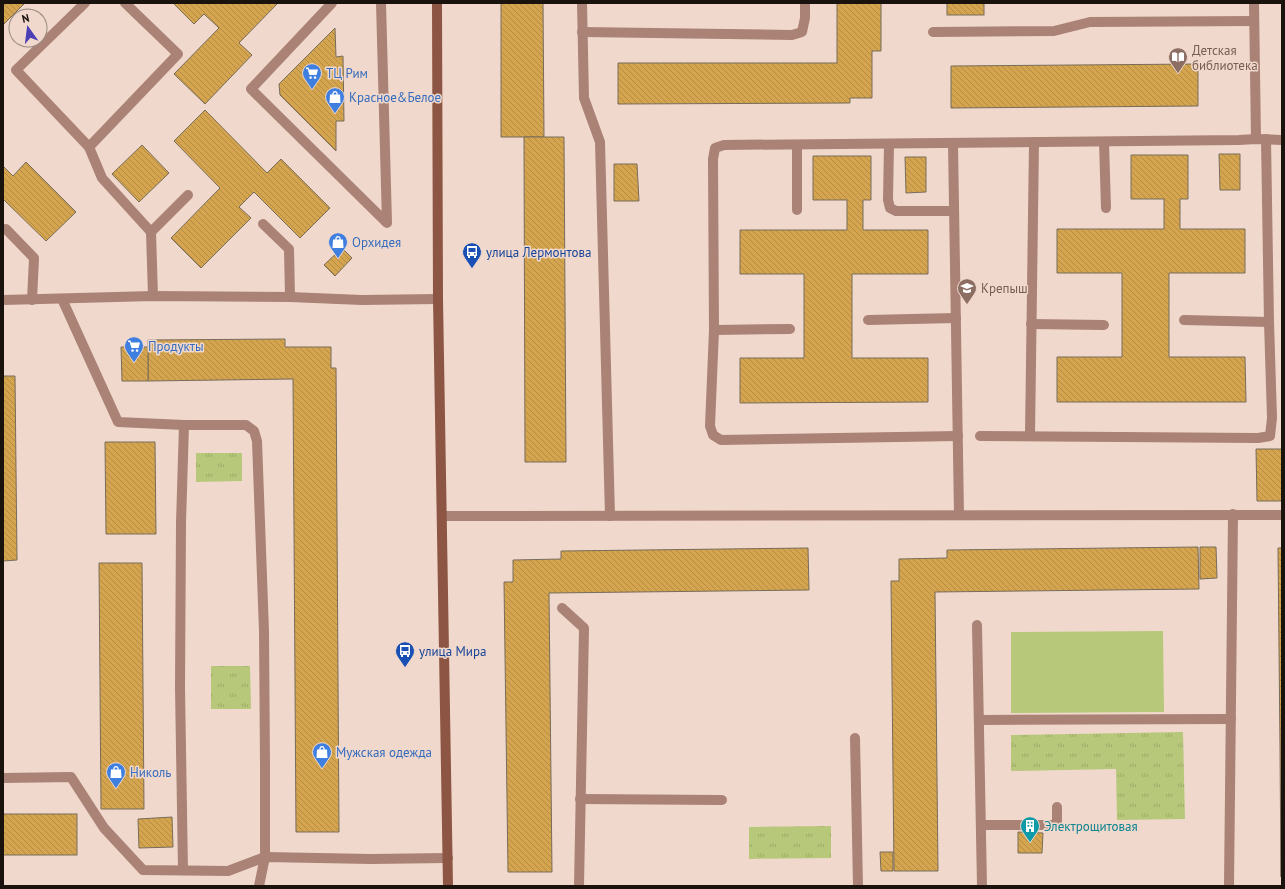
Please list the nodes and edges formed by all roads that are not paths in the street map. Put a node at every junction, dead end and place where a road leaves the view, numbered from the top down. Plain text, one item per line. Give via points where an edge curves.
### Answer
1 (85, 3) edge
2 (126, 3) edge
3 (332, 3) edge
4 (381, 3) edge
5 (437, 3) edge
6 (582, 3) edge
7 (805, 3) edge
8 (1254, 3) edge
9 (1254, 21) junction
10 (582, 32) junction
11 (933, 32) dead end
12 (1261, 139) junction
13 (1282, 140) edge
14 (1034, 142) junction
15 (1104, 142) junction
16 (953, 143) junction
17 (889, 144) junction
18 (797, 145) junction
19 (89, 147) junction
20 (188, 195) dead end
21 (1106, 208) dead end
22 (797, 210) dead end
23 (954, 211) junction
24 (263, 224) dead end
25 (6, 229) dead end
26 (151, 232) junction
27 (153, 296) junction
28 (290, 297) junction
29 (62, 299) junction
30 (438, 299) junction
31 (3, 300) edge
32 (32, 300) junction
33 (956, 318) junction
34 (868, 320) dead end
35 (1184, 320) dead end
36 (1269, 322) junction
37 (1031, 324) junction
38 (1104, 325) dead end
39 (790, 329) dead end
40 (714, 330) junction
41 (184, 425) junction
42 (958, 436) junction
43 (980, 436) dead end
44 (1030, 436) junction
45 (1233, 514) junction
46 (959, 515) junction
47 (1282, 515) edge
48 (442, 516) junction
49 (610, 516) junction
50 (562, 608) dead end
51 (977, 625) dead end
52 (1230, 719) junction
53 (979, 720) junction
54 (855, 738) dead end
55 (3, 778) edge
56 (580, 799) junction
57 (722, 800) dead end
58 (1057, 807) dead end
59 (981, 825) junction
60 (265, 857) junction
61 (448, 858) junction
62 (182, 870) junction
63 (259, 886) edge
64 (448, 886) edge
65 (579, 886) edge
66 (858, 886) edge
67 (982, 886) edge
68 (1229, 886) edge

1 - 19 lane via 16,70
2 - 19 lane via 178,54
3 - 4 lane via 251,89 387,223
5 - 30 street
6 - 10 lane
7 - 10 lane via 802,32 792,35
8 - 9 lane
9 - 11 lane via 1090,22 1054,31
9 - 12 lane
10 - 49 lane via 584,98 600,142
12 - 13 lane
12 - 15 lane
12 - 36 lane
14 - 15 lane
14 - 16 lane
14 - 37 lane
15 - 21 lane
16 - 17 lane
16 - 23 lane
17 - 18 lane
17 - 23 lane via 890,208 896,211
18 - 22 lane
18 - 40 lane via 724,145 715,148
19 - 26 lane via 102,178
20 - 26 lane
23 - 33 lane
24 - 28 lane via 289,249
25 - 32 lane via 34,258
26 - 27 lane
27 - 28 lane
27 - 29 lane
28 - 30 lane via 362,300
29 - 32 lane
29 - 41 lane via 118,422
30 - 48 street
31 - 32 lane
33 - 34 lane
33 - 42 lane
35 - 36 lane
36 - 44 lane via 1272,418 1270,436
37 - 38 lane
37 - 44 lane
39 - 40 lane
40 - 42 lane via 710,426 713,435 721,440
41 - 60 lane via 246,425 254,431 257,441 264,631
41 - 62 lane via 180,688
42 - 46 lane
43 - 44 lane
45 - 46 lane
45 - 47 lane
45 - 52 lane
46 - 49 lane
48 - 49 lane
48 - 61 street
50 - 56 lane via 584,628
51 - 53 lane
52 - 53 lane
52 - 68 lane
53 - 59 lane
54 - 66 lane
55 - 62 lane via 71,777 104,828 143,870
56 - 57 lane
56 - 65 lane
58 - 59 lane via 1057,825
59 - 67 lane
60 - 61 lane
60 - 62 lane via 228,871
60 - 63 lane
61 - 64 street

